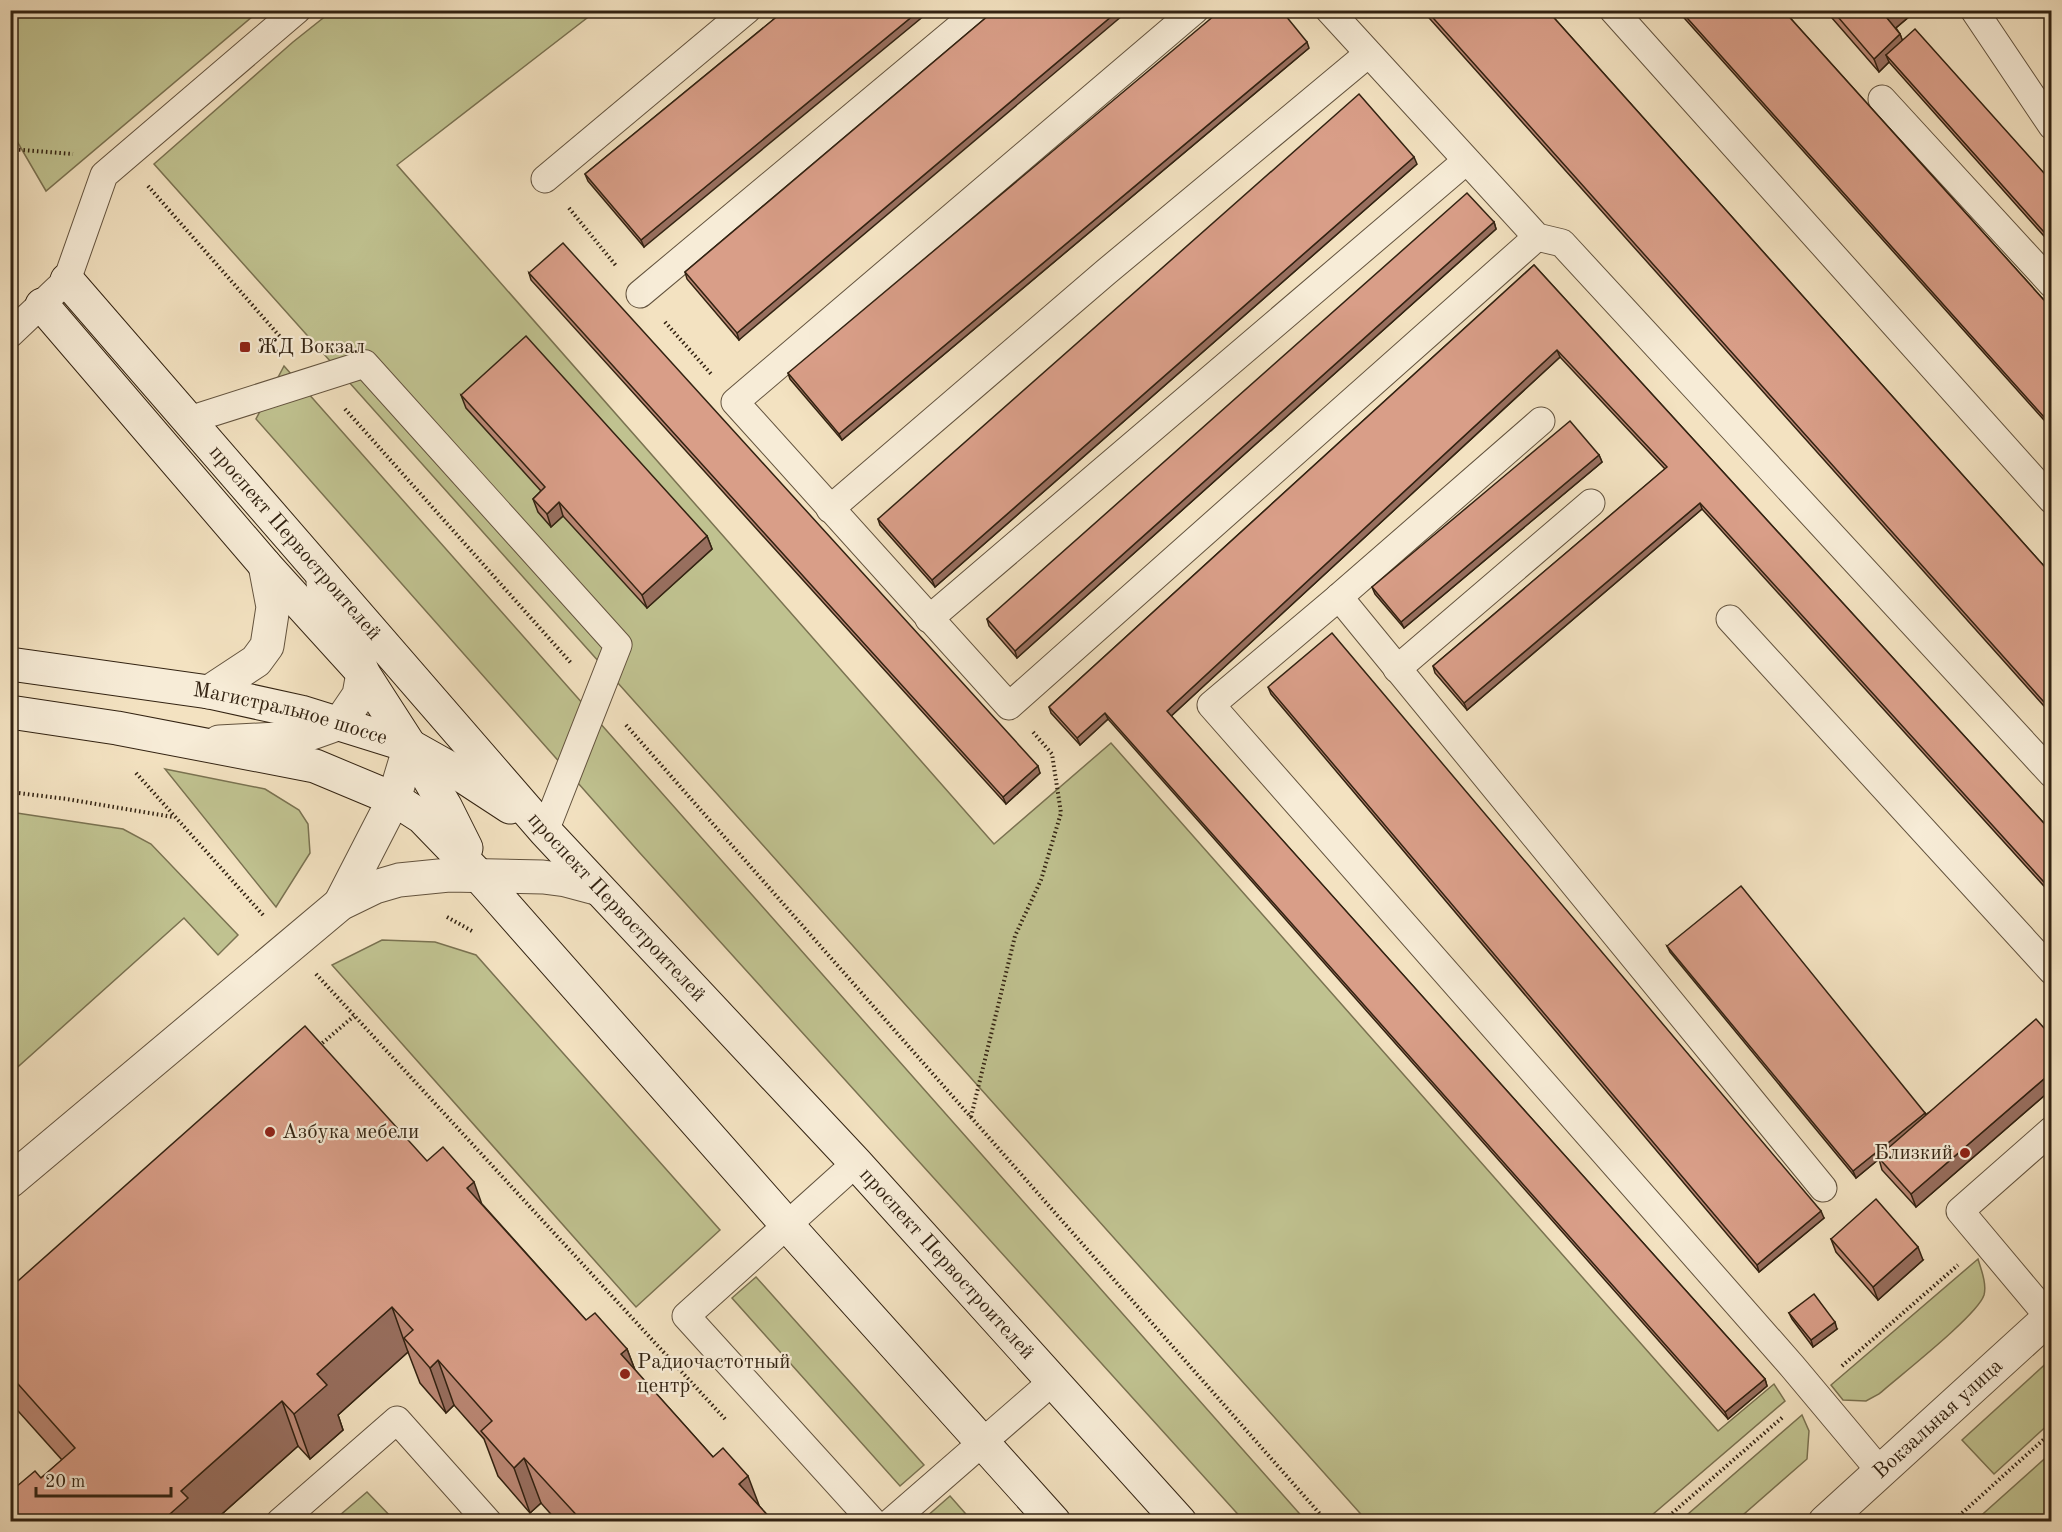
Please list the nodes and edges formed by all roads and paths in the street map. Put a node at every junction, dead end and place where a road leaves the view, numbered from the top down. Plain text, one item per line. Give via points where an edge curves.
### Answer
1 (297, 10) edge
2 (747, 10) edge
3 (980, 10) edge
4 (1195, 10) edge
5 (1329, 10) edge
6 (1613, 10) edge
7 (1974, 10) edge
8 (1368, 54) junction
9 (1882, 99) dead end
10 (2051, 125) edge
11 (10, 149) edge
12 (124, 158) junction
13 (1466, 160) junction
14 (545, 179) dead end
15 (1537, 237) junction
16 (67, 280) junction
17 (2052, 284) edge
18 (639, 294) dead end
19 (42, 305) junction
20 (10, 334) edge
21 (318, 379) junction
22 (189, 420) junction
23 (1541, 421) dead end
24 (2052, 500) edge
25 (1591, 503) dead end
26 (830, 509) junction
27 (314, 564) junction
28 (265, 565) junction
29 (1339, 597) junction
30 (929, 619) junction
31 (1730, 619) dead end
32 (10, 664) edge
33 (1397, 669) junction
34 (363, 673) junction
35 (209, 692) junction
36 (599, 694) junction
37 (1009, 706) junction
38 (10, 712) edge
39 (340, 723) junction
40 (202, 743) junction
41 (411, 746) junction
42 (135, 772) dead end
43 (2052, 774) edge
44 (10, 792) edge
45 (394, 799) junction
46 (174, 817) junction
47 (545, 831) junction
48 (480, 876) junction
49 (596, 888) junction
50 (340, 904) junction
51 (439, 913) dead end
52 (477, 934) dead end
53 (291, 946) junction
54 (2052, 971) edge
55 (354, 1016) junction
56 (316, 1050) edge
57 (971, 1118) junction
58 (2052, 1130) edge
59 (856, 1163) junction
60 (10, 1181) edge
61 (1823, 1188) dead end
62 (788, 1226) junction
63 (1985, 1241) junction
64 (2050, 1316) edge
65 (1053, 1381) junction
66 (1814, 1391) junction
67 (731, 1426) dead end
68 (2052, 1432) edge
69 (982, 1442) junction
70 (1880, 1471) junction
71 (280, 1521) edge
72 (488, 1521) edge
73 (873, 1521) edge
74 (891, 1521) edge
75 (1054, 1521) edge
76 (1180, 1521) edge
77 (1327, 1521) edge
78 (1662, 1521) edge
79 (1825, 1521) edge
80 (1952, 1521) edge

1 - 12 lane
2 - 14 lane
3 - 18 lane
4 - 26 lane via 735,402
5 - 8 lane
6 - 24 lane
7 - 10 lane
8 - 13 lane
8 - 26 lane
9 - 17 lane
11 - 12 path
12 - 16 lane via 104,175
12 - 21 path
13 - 15 lane
13 - 30 lane
15 - 37 lane
15 - 43 lane via 1562,243
16 - 19 lane
16 - 22 main road, проспект Первостроителей
19 - 20 lane
19 - 28 main road
21 - 22 lane
21 - 36 path
21 - 36 lane via 365,364 618,645
22 - 27 main road, проспект Первостроителей
23 - 29 lane
25 - 33 lane
26 - 30 lane
27 - 34 main road
27 - 47 main road, проспект Первостроителей
28 - 34 main road
28 - 35 main road via 273,607 267,646 256,661
29 - 33 lane
29 - 66 lane via 1211,705
30 - 37 lane
31 - 54 lane
32 - 35 main road, Магистральное шоссе
33 - 61 lane
34 - 39 main road via 359,694
34 - 41 main road
35 - 39 main road, Магистральное шоссе
36 - 47 lane
36 - 57 path
37 - 57 path via 1052,754 1061,813 1041,879 1015,936
38 - 40 main road, Магистральное шоссе
39 - 40 main road via 309,734 277,739
39 - 41 main road, Магистральное шоссе
40 - 45 main road, Магистральное шоссе via 315,766
41 - 45 main road
41 - 47 main road, Магистральное шоссе
41 - 48 main road
42 - 46 path
44 - 46 path
45 - 48 main road, Магистральное шоссе via 422,817
45 - 50 main road
46 - 53 path
47 - 49 main road, проспект Первостроителей
48 - 49 main road via 566,879
48 - 50 main road via 399,879
48 - 62 main road
49 - 59 main road, проспект Первостроителей
50 - 53 main road
51 - 52 path
53 - 55 path
53 - 60 main road
55 - 56 path
55 - 67 path
57 - 77 path
58 - 63 lane via 1960,1211
59 - 62 lane
59 - 65 main road, проспект Первостроителей
62 - 69 main road
62 - 73 lane via 687,1316
63 - 64 lane
63 - 66 path
64 - 70 main road, Вокзальная улица
65 - 69 lane
65 - 76 main road, проспект Первостроителей
66 - 70 lane
66 - 78 path
68 - 80 path
69 - 74 lane
69 - 75 main road
70 - 79 main road, Вокзальная улица
71 - 72 lane via 397,1420

